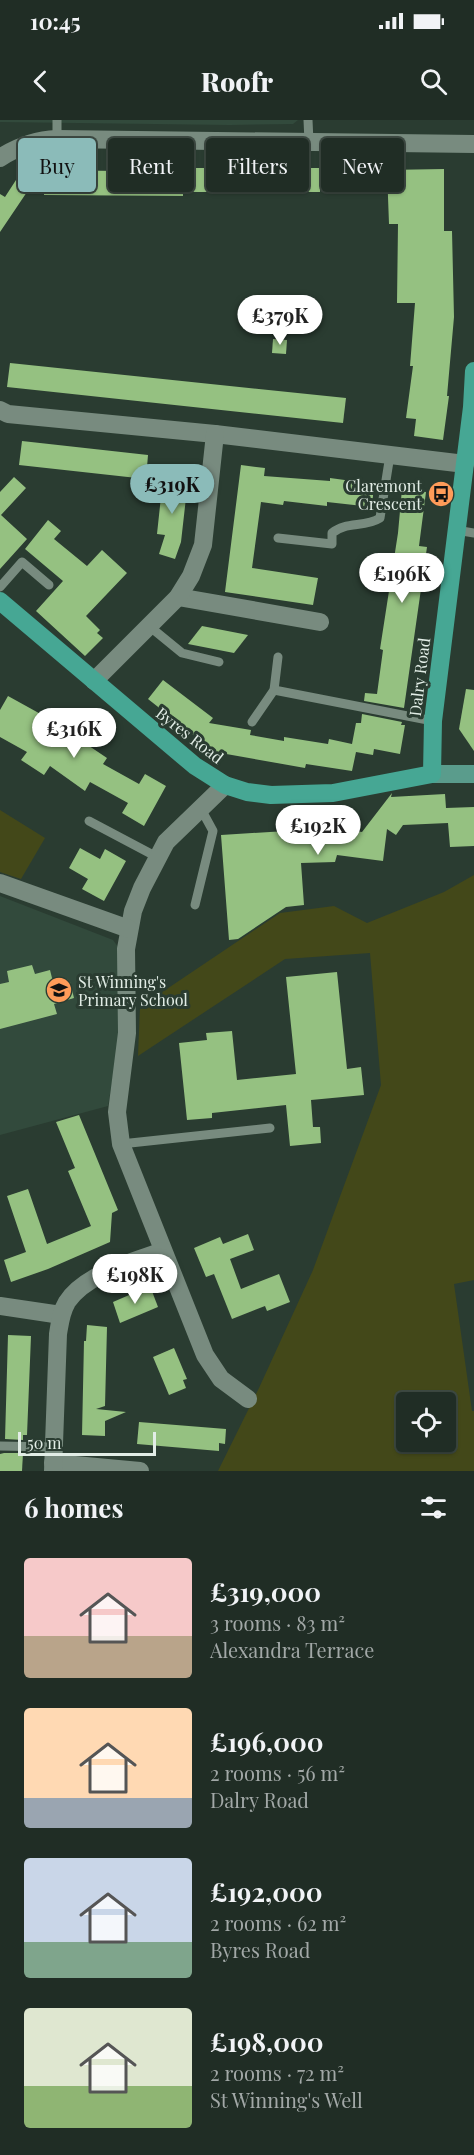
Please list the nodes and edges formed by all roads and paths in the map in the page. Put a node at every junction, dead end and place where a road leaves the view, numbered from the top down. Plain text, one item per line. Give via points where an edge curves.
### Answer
1 (57, 120) edge
2 (308, 120) edge
3 (57, 138) edge
4 (309, 138) edge
5 (96, 139) edge
6 (206, 140) edge
7 (309, 141) edge
8 (474, 144) edge
9 (18, 147) edge
10 (0, 158) edge
11 (474, 371) edge
12 (0, 410) edge
13 (215, 434) junction
14 (390, 455) junction
15 (465, 464) junction
16 (456, 530) junction
17 (474, 533) edge
18 (278, 538) dead end
19 (50, 585) dead end
20 (0, 587) edge
21 (178, 597) junction
22 (0, 600) edge
23 (320, 622) dead end
24 (148, 626) junction
25 (278, 657) dead end
26 (219, 662) dead end
27 (94, 681) junction
28 (274, 690) junction
29 (433, 721) junction
30 (252, 722) dead end
31 (432, 774) junction
32 (474, 774) edge
33 (225, 785) junction
34 (201, 809) junction
35 (89, 821) dead end
36 (157, 857) junction
37 (0, 883) edge
38 (195, 904) dead end
39 (129, 929) junction
40 (270, 1128) dead end
41 (121, 1144) junction
42 (163, 1251) junction
43 (0, 1306) edge
44 (61, 1315) junction
45 (248, 1399) dead end
46 (0, 1446) edge
47 (53, 1460) edge
48 (140, 1471) edge

1 - 3 lane
2 - 4 lane
5 - 6 street
7 - 8 street
9 - 10 street
11 - 15 highway, Dalry Road
12 - 13 street via 8,414
13 - 14 street
13 - 21 street via 203,545
14 - 15 street
14 - 18 lane via 380,518 339,527 332,533 332,544
15 - 16 highway, Dalry Road
16 - 17 lane
16 - 29 highway, Dalry Road
19 - 20 lane via 22,562
21 - 23 street
21 - 24 street
22 - 27 highway, Byres Road
24 - 26 lane via 182,653
24 - 27 street
25 - 28 lane
27 - 33 highway, Byres Road via 195,766
28 - 29 lane
28 - 30 lane
29 - 31 highway, Dalry Road
31 - 32 main road
31 - 33 highway, Byres Road via 333,793 271,795
33 - 34 street
34 - 36 street via 174,834
34 - 38 lane via 213,831
35 - 36 lane
36 - 39 street
37 - 39 street
39 - 41 street via 127,1033 117,1112
40 - 41 lane
41 - 42 street
42 - 44 street via 94,1278 68,1301
42 - 45 street via 213,1369
43 - 44 street
44 - 47 street
46 - 47 lane
47 - 48 street

